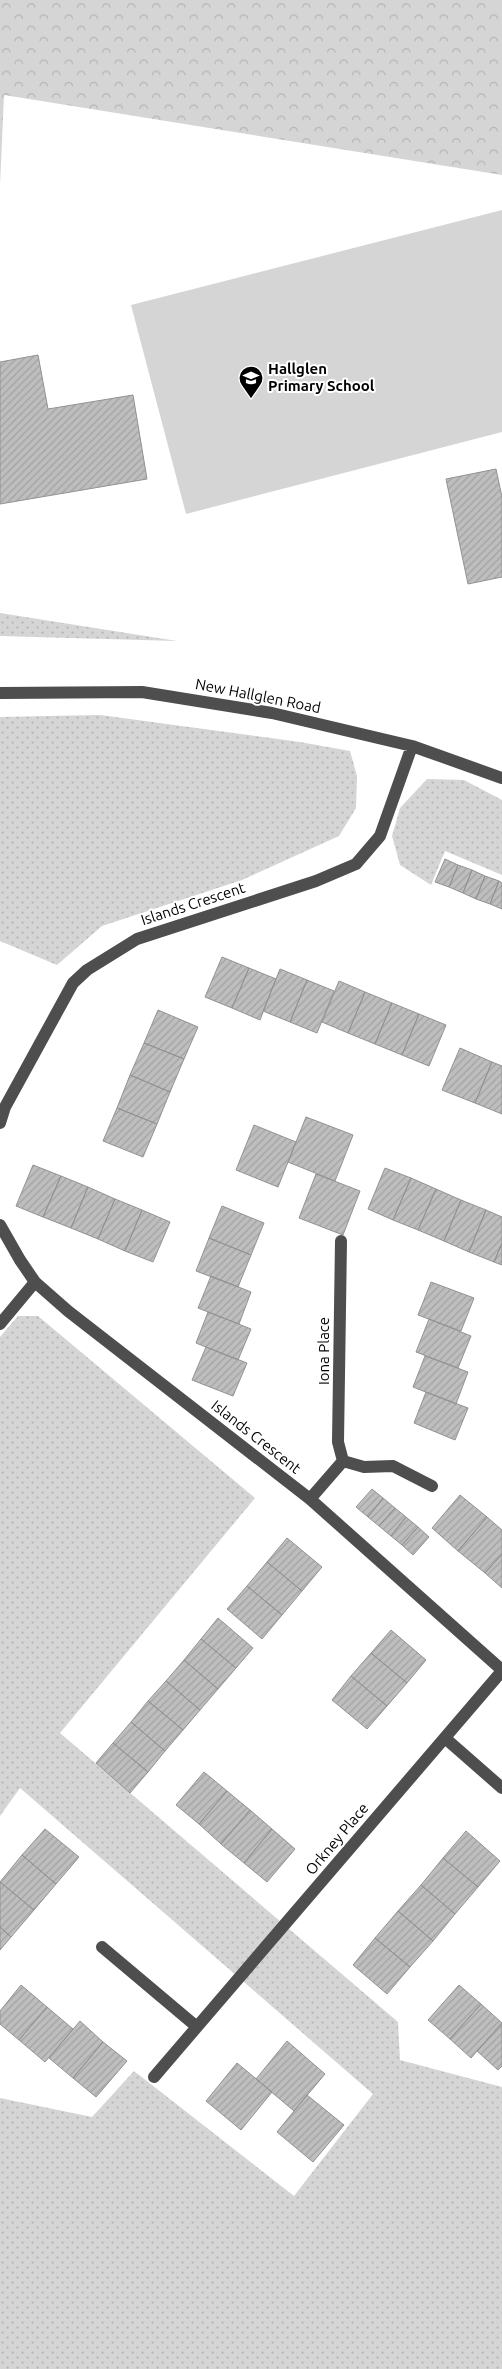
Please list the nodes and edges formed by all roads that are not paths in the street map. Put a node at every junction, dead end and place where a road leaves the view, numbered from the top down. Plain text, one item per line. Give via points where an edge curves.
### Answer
1 (0, 693) edge
2 (412, 746) junction
3 (502, 778) edge
4 (0, 1123) edge
5 (0, 1225) edge
6 (341, 1241) dead end
7 (35, 1282) junction
8 (0, 1324) edge
9 (343, 1461) junction
10 (432, 1486) dead end
11 (310, 1499) junction
12 (502, 1670) edge
13 (444, 1738) junction
14 (502, 1788) edge
15 (102, 1946) dead end
16 (196, 2027) junction
17 (154, 2077) dead end

1 - 2 street, New Hallglen Road via 142,692 272,713
2 - 3 street, New Hallglen Road
2 - 4 street, Islands Crescent via 380,836 356,864 316,881 137,939 87,970 73,983 5,1107
5 - 7 street, Islands Crescent
6 - 9 street, Iona Place via 338,1442
7 - 8 street
7 - 11 street, Islands Crescent
9 - 10 street via 364,1467 393,1466
9 - 11 street
11 - 12 street, Islands Crescent
12 - 13 street, Orkney Place
13 - 14 street
13 - 16 street, Orkney Place
15 - 16 street
16 - 17 street, Orkney Place

